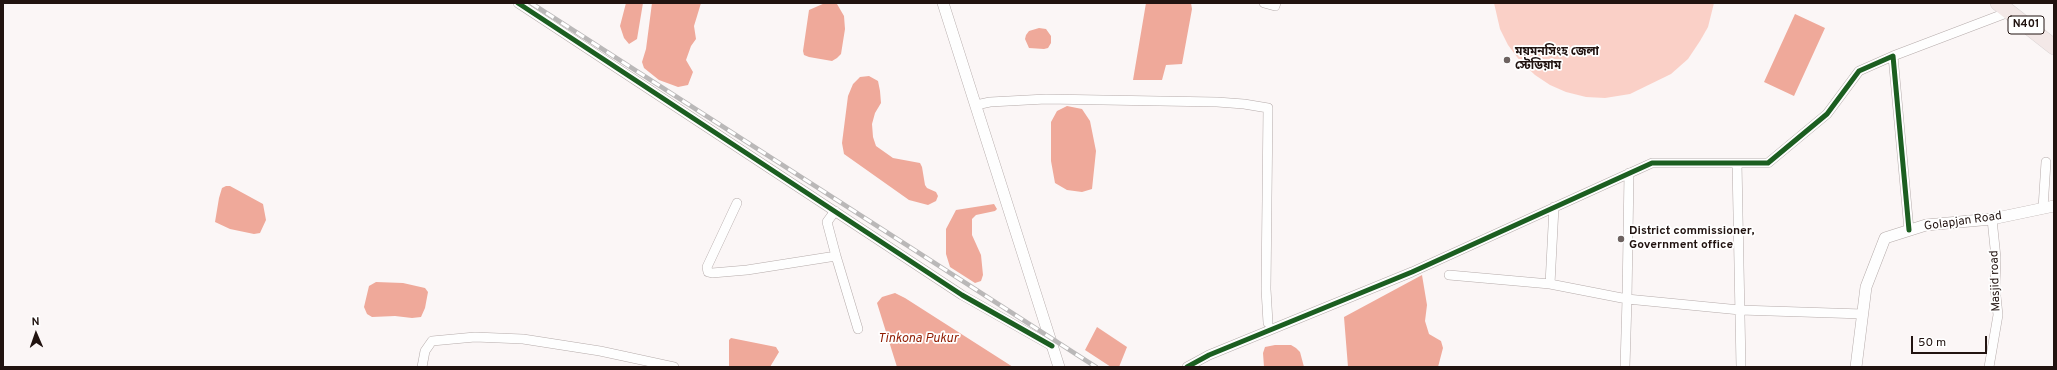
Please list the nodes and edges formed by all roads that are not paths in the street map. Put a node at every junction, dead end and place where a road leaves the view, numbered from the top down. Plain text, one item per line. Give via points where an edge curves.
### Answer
1 (518, 3) edge
2 (943, 3) edge
3 (1264, 3) edge
4 (1276, 3) edge
5 (2004, 8) edge
6 (2054, 47) edge
7 (1893, 56) junction
8 (976, 105) junction
9 (2046, 162) dead end
10 (1738, 163) junction
11 (1630, 173) junction
12 (737, 203) dead end
13 (2054, 206) edge
14 (1554, 207) junction
15 (2042, 208) junction
16 (835, 211) junction
17 (1992, 219) junction
18 (1909, 230) junction
19 (836, 256) junction
20 (1449, 275) dead end
21 (1550, 284) junction
22 (1627, 299) junction
23 (1740, 310) junction
24 (1863, 314) junction
25 (1268, 323) dead end
26 (858, 329) dead end
27 (1052, 346) junction
28 (422, 367) edge
29 (674, 367) edge
30 (1059, 367) edge
31 (1187, 367) edge
32 (1625, 367) edge
33 (1742, 367) edge
34 (1856, 367) edge
35 (1991, 367) edge

1 - 16 street
2 - 8 street
3 - 4 street via 1275,6
5 - 6 highway, N401
5 - 7 street
7 - 10 street via 1859,71 1827,114 1768,163
7 - 18 street
8 - 25 street via 1046,99 1217,102 1268,108
8 - 27 street
9 - 15 street
10 - 11 street via 1652,163
10 - 23 street
11 - 14 street
11 - 22 street
12 - 19 street via 708,272 747,270
13 - 15 street, Golapjan Road
14 - 21 street
14 - 31 street via 1412,272 1209,355
15 - 17 street, Golapjan Road
16 - 19 street via 827,222
16 - 27 street via 962,295
17 - 18 street, Golapjan Road via 1926,225
17 - 35 street, Masjid road via 1998,315
18 - 24 street, Golapjan Road via 1885,238 1866,287
19 - 26 street
20 - 21 street
21 - 22 street
22 - 23 street
22 - 32 street
23 - 24 street
23 - 33 street
24 - 34 street, Golapjan Road
27 - 30 street
28 - 29 street via 425,351 432,341 475,337 523,339 600,351

